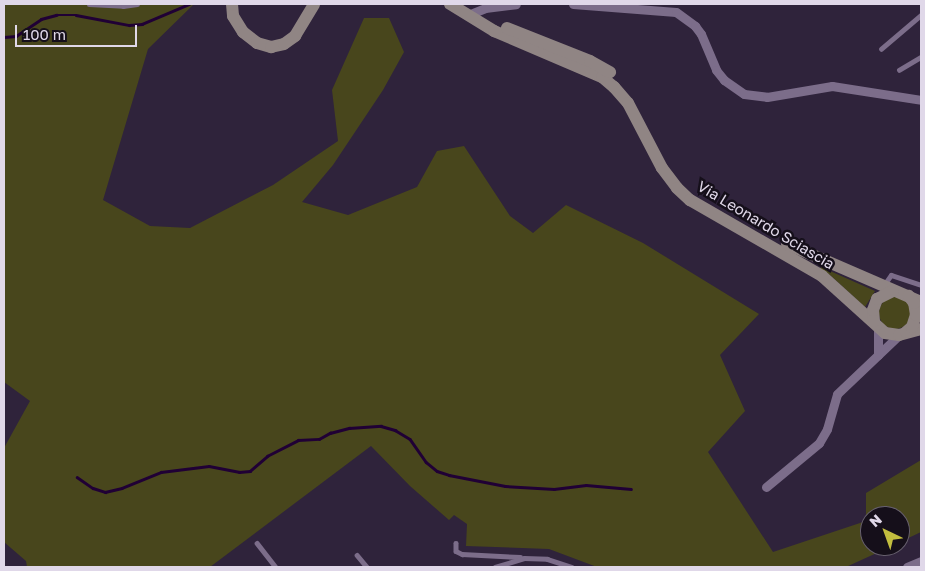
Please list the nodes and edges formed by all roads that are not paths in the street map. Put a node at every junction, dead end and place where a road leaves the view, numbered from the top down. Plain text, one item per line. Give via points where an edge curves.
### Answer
1 (89, 4) edge
2 (137, 4) edge
3 (232, 4) edge
4 (314, 4) edge
5 (450, 4) edge
6 (516, 4) edge
7 (573, 4) edge
8 (470, 10) edge
9 (921, 15) edge
10 (881, 49) dead end
11 (921, 57) edge
12 (899, 70) dead end
13 (921, 100) edge
14 (815, 264) junction
15 (921, 285) edge
16 (884, 287) junction
17 (917, 304) edge
18 (872, 321) junction
19 (921, 329) edge
20 (902, 334) junction
21 (878, 355) junction
22 (766, 487) dead end
23 (456, 543) dead end
24 (257, 544) dead end
25 (358, 555) dead end
26 (524, 558) junction
27 (921, 561) edge
28 (276, 567) edge
29 (368, 567) edge
30 (495, 567) edge
31 (572, 567) edge
32 (907, 567) edge

1 - 2 lane
3 - 4 street via 233,16 243,32 257,43 271,47 284,44 295,36
5 - 8 street, Via Leonardo Sciascia
6 - 8 street
7 - 13 street via 676,12 701,34 716,70 724,80 744,94 767,97 832,86
8 - 14 street, Via Leonardo Sciascia via 532,43 607,70 626,87 669,165 688,189
9 - 10 lane
11 - 12 lane
14 - 16 street, Via Leonardo Sciascia
14 - 18 street, Via Leonardo Sciascia
15 - 16 lane via 891,276
16 - 17 street
16 - 18 street via 874,304
17 - 20 street via 916,319
18 - 20 street via 885,333
18 - 21 street
19 - 20 street
20 - 21 street
21 - 22 street via 837,394 827,429 819,443
23 - 26 lane via 456,551 462,554
24 - 28 lane
25 - 29 lane
26 - 30 lane
26 - 31 lane via 546,559
27 - 32 street

